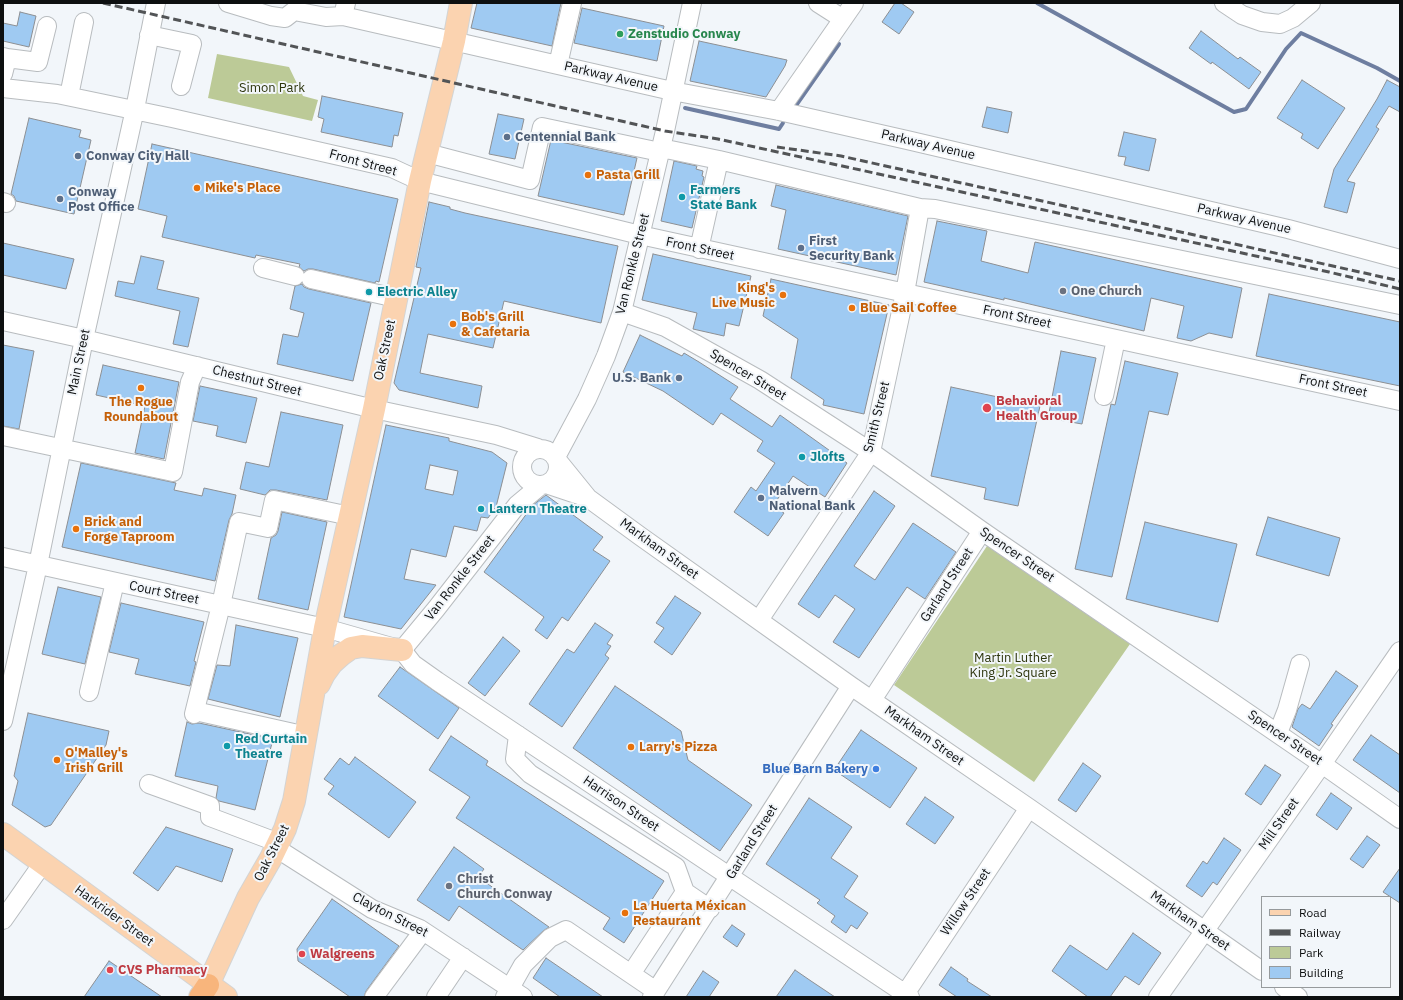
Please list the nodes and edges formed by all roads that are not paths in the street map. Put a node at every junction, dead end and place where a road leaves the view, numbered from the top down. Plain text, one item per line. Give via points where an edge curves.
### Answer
1 (156, 3) edge
2 (228, 3) edge
3 (461, 3) edge
4 (572, 3) edge
5 (692, 3) edge
6 (818, 3) edge
7 (854, 3) edge
8 (1224, 3) edge
9 (1311, 3) edge
10 (344, 10) edge
11 (843, 19) junction
12 (84, 22) dead end
13 (47, 26) dead end
14 (149, 35) junction
15 (454, 41) junction
16 (4, 63) edge
17 (558, 65) junction
18 (181, 86) dead end
19 (3, 88) edge
20 (672, 91) junction
21 (69, 96) junction
22 (135, 109) junction
23 (779, 111) junction
24 (660, 150) junction
25 (427, 153) junction
26 (719, 160) junction
27 (420, 181) junction
28 (920, 208) junction
29 (640, 235) junction
30 (699, 249) junction
31 (1400, 259) edge
32 (263, 268) dead end
33 (905, 293) junction
34 (396, 298) junction
35 (1400, 305) edge
36 (622, 312) junction
37 (3, 321) edge
38 (84, 338) junction
39 (1116, 339) junction
40 (197, 366) junction
41 (1104, 396) dead end
42 (1400, 401) edge
43 (374, 409) junction
44 (3, 436) edge
45 (511, 440) junction
46 (61, 449) junction
47 (871, 452) junction
48 (549, 454) junction
49 (523, 470) junction
50 (544, 484) junction
51 (588, 498) junction
52 (517, 505) junction
53 (350, 516) junction
54 (982, 531) junction
55 (3, 557) edge
56 (38, 565) junction
57 (115, 582) junction
58 (221, 605) junction
59 (759, 620) junction
60 (325, 628) junction
61 (402, 650) junction
62 (1400, 651) edge
63 (1300, 664) dead end
64 (851, 686) junction
65 (89, 692) dead end
66 (313, 698) junction
67 (872, 700) junction
68 (3, 721) edge
69 (1278, 733) junction
70 (518, 735) junction
71 (307, 736) junction
72 (1322, 764) junction
73 (149, 784) dead end
74 (1029, 808) junction
75 (1400, 819) edge
76 (3, 834) edge
77 (278, 846) junction
78 (43, 863) junction
79 (729, 877) junction
80 (685, 892) junction
81 (710, 909) junction
82 (3, 920) edge
83 (1204, 930) junction
84 (423, 931) junction
85 (463, 957) junction
86 (1261, 971) edge
87 (631, 974) junction
88 (1285, 988) edge
89 (211, 993) edge
90 (513, 994) edge
91 (654, 994) edge
92 (906, 996) edge
93 (374, 997) edge
94 (436, 997) edge
95 (1158, 997) edge
96 (1298, 997) edge

1 - 14 street, Main Street
2 - 10 street, Parkway Avenue via 285,18 294,11 326,17
3 - 15 main road, Oak Street
4 - 17 street
5 - 20 street, Van Ronkle Street
6 - 11 street
7 - 11 street
8 - 9 street via 1242,15 1262,22 1280,24 1294,18
10 - 15 street, Parkway Avenue
11 - 23 street
12 - 21 street
13 - 16 street via 38,62
14 - 18 street via 192,44
14 - 22 street, Main Street
15 - 17 street, Parkway Avenue
15 - 25 main road, Oak Street
17 - 20 street, Parkway Avenue
19 - 21 street, Front Street
20 - 23 street, Parkway Avenue
20 - 24 street, Van Ronkle Street
21 - 22 street, Front Street
22 - 27 street, Front Street via 392,168
22 - 38 street, Main Street
23 - 31 street, Parkway Avenue via 1265,224
24 - 25 street via 542,127 530,180
24 - 26 street
24 - 29 street, Van Ronkle Street
25 - 27 main road, Oak Street
26 - 28 street
26 - 30 street
27 - 29 street, Front Street
27 - 34 main road, Oak Street
28 - 33 street, Smith Street
28 - 35 street
29 - 30 street, Front Street
29 - 36 street, Van Ronkle Street
30 - 33 street, Front Street
32 - 34 street
33 - 39 street, Front Street
33 - 47 street, Smith Street
34 - 43 main road, Oak Street
36 - 47 street, Spencer Street via 665,327 760,380
36 - 48 street, Van Ronkle Street via 587,399 571,429
37 - 38 street, Chestnut Street
38 - 40 street, Chestnut Street
38 - 46 street, Main Street
39 - 41 street
39 - 42 street, Front Street
40 - 43 street, Chestnut Street
40 - 46 street via 190,382 173,472
43 - 45 street, Chestnut Street
43 - 53 main road, Oak Street
44 - 46 street
45 - 48 street, Chestnut Street
45 - 49 street
46 - 56 street, Main Street
47 - 54 street, Spencer Street
47 - 59 street, Smith Street
48 - 49 street via 529,453 523,462
48 - 50 street via 558,472 551,481
48 - 51 street, Markham Street
49 - 50 street via 530,482
49 - 52 street, Van Ronkle Street
50 - 51 street, Markham Street
50 - 52 street, Van Ronkle Street
51 - 59 street, Markham Street
52 - 61 street, Van Ronkle Street
53 - 58 street via 274,500 268,528 238,522
53 - 60 main road, Oak Street
54 - 67 street, Garland Street
54 - 69 street, Spencer Street
55 - 56 street, Court Street
56 - 57 street, Court Street
56 - 68 street, Main Street
57 - 58 street, Court Street
57 - 65 street
58 - 60 street, Court Street
58 - 71 street via 194,712
59 - 64 street, Markham Street
60 - 61 street
60 - 66 main road, Oak Street
61 - 66 main road, Oak Street via 362,646 351,648 328,668
61 - 70 street, Harrison Street via 413,664
62 - 72 street, Mill Street
63 - 69 street
64 - 67 street, Markham Street
64 - 79 street, Garland Street
66 - 71 main road, Oak Street
67 - 74 street, Markham Street
69 - 72 street, Spencer Street
70 - 79 street, Harrison Street
70 - 80 street via 515,759 530,774 676,867
71 - 77 main road, Oak Street via 293,807
72 - 75 street, Spencer Street
72 - 83 street, Mill Street
73 - 77 street, Clayton Street via 210,806 210,817
74 - 83 street, Markham Street
74 - 92 street, Willow Street
76 - 78 main road, Harkrider Street
77 - 84 street, Clayton Street via 372,909
77 - 89 main road, Oak Street via 248,898
78 - 82 street
78 - 89 main road, Harkrider Street
79 - 81 street, Garland Street
79 - 92 street, Harrison Street
80 - 81 street
80 - 87 street
81 - 91 street, Garland Street
83 - 86 street, Markham Street
83 - 95 street, Mill Street
84 - 85 street, Clayton Street
84 - 93 street
85 - 90 street, Clayton Street
85 - 94 street
87 - 90 street via 566,930 550,938 523,965
87 - 91 street
88 - 96 street

